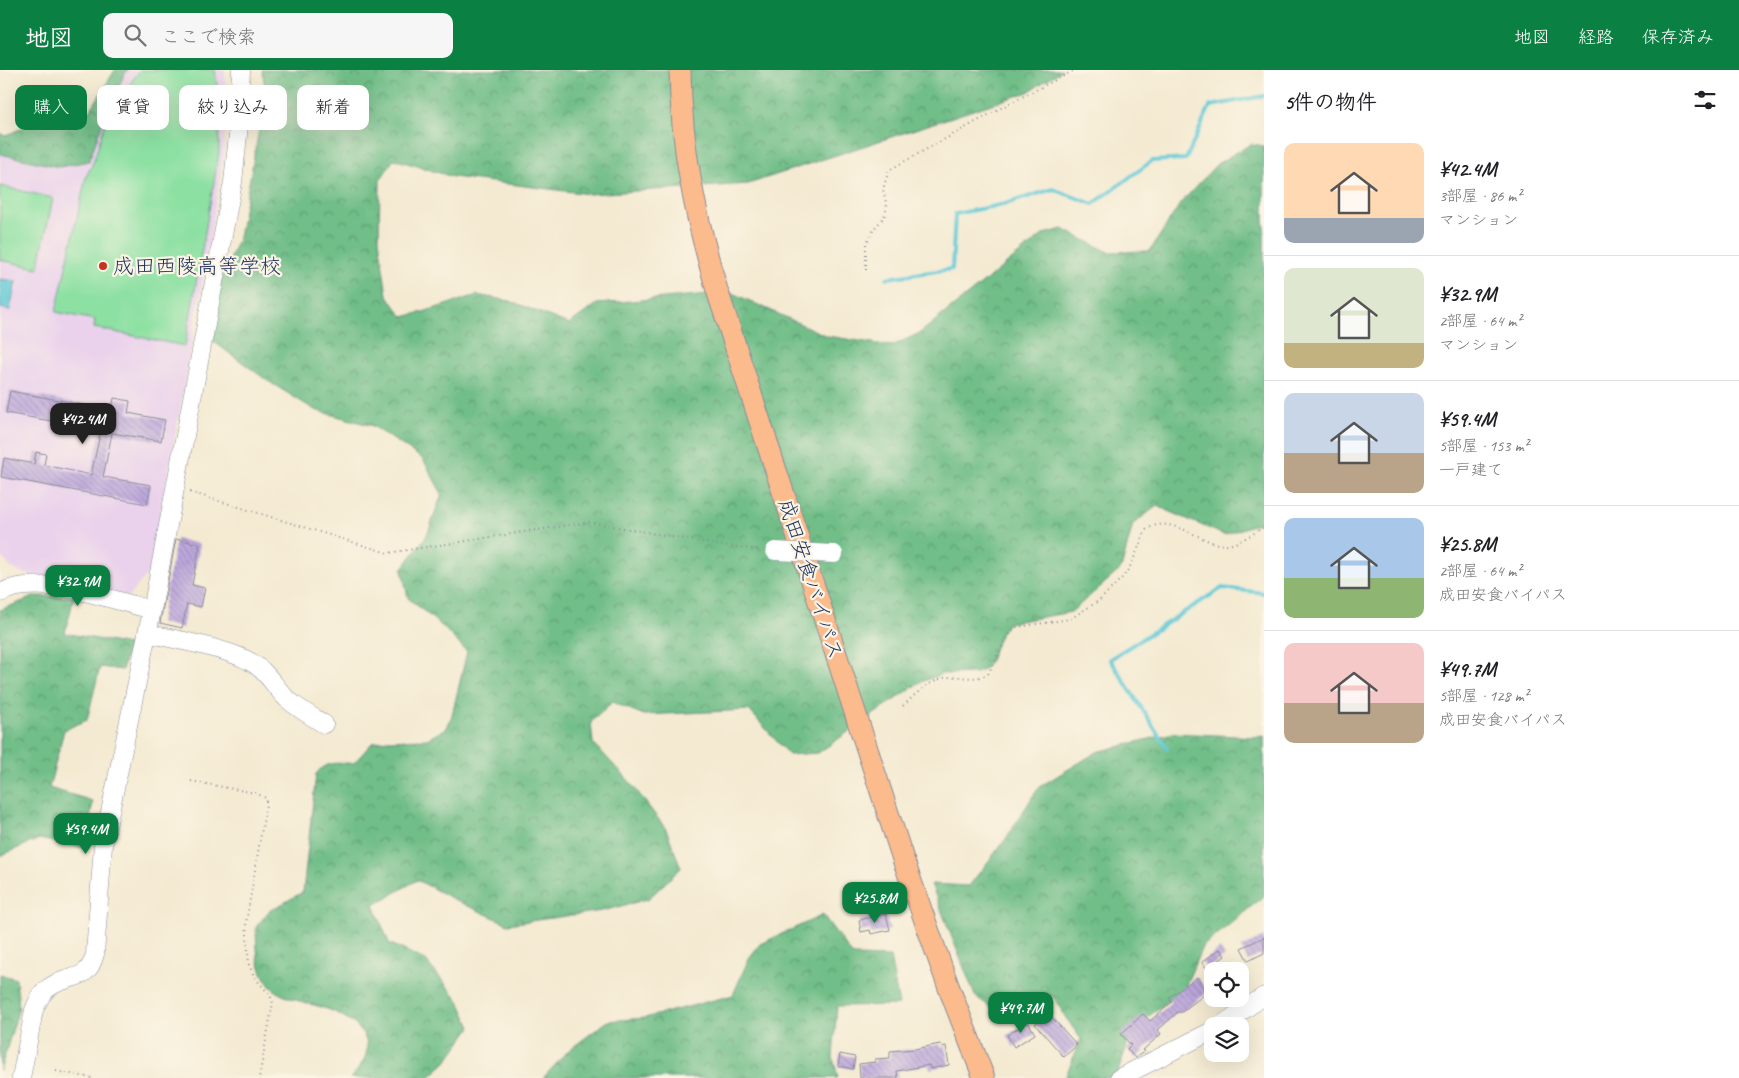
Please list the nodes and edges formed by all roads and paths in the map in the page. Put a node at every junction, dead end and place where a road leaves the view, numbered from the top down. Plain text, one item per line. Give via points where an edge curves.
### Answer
1 (241, 70) edge
2 (680, 70) edge
3 (1075, 70) edge
4 (866, 270) dead end
5 (176, 487) junction
6 (1264, 527) edge
7 (776, 551) joint
8 (834, 554) dead end
9 (0, 593) edge
10 (152, 610) junction
11 (148, 633) junction
12 (903, 706) dead end
13 (324, 724) dead end
14 (191, 781) dead end
15 (1264, 996) edge
16 (1233, 1017) edge
17 (1204, 1035) edge
18 (56, 1071) dead end
19 (21, 1078) edge
20 (92, 1078) edge
21 (259, 1078) edge
22 (984, 1078) edge
23 (1119, 1078) edge

1 - 5 street via 233,182
2 - 22 main road, 成田安食バイパス via 684,150 698,224 730,332 906,868
3 - 4 path via 889,170 883,189 887,206 884,218 866,244
5 - 7 path via 388,553 589,522 719,545
5 - 10 street
6 - 12 path via 1226,545 1181,528 1150,527 1124,576 1100,600 1070,619 1017,627 1008,635 988,674 932,682
7 - 8 street, bridge
9 - 10 street via 22,586 49,586
10 - 11 street
11 - 13 street via 248,660 262,670 286,698
11 - 19 street via 103,846 95,954 81,976 53,985 38,1001
14 - 21 path via 266,798 246,923 249,965 273,1003
15 - 16 street
17 - 23 street
18 - 20 path

